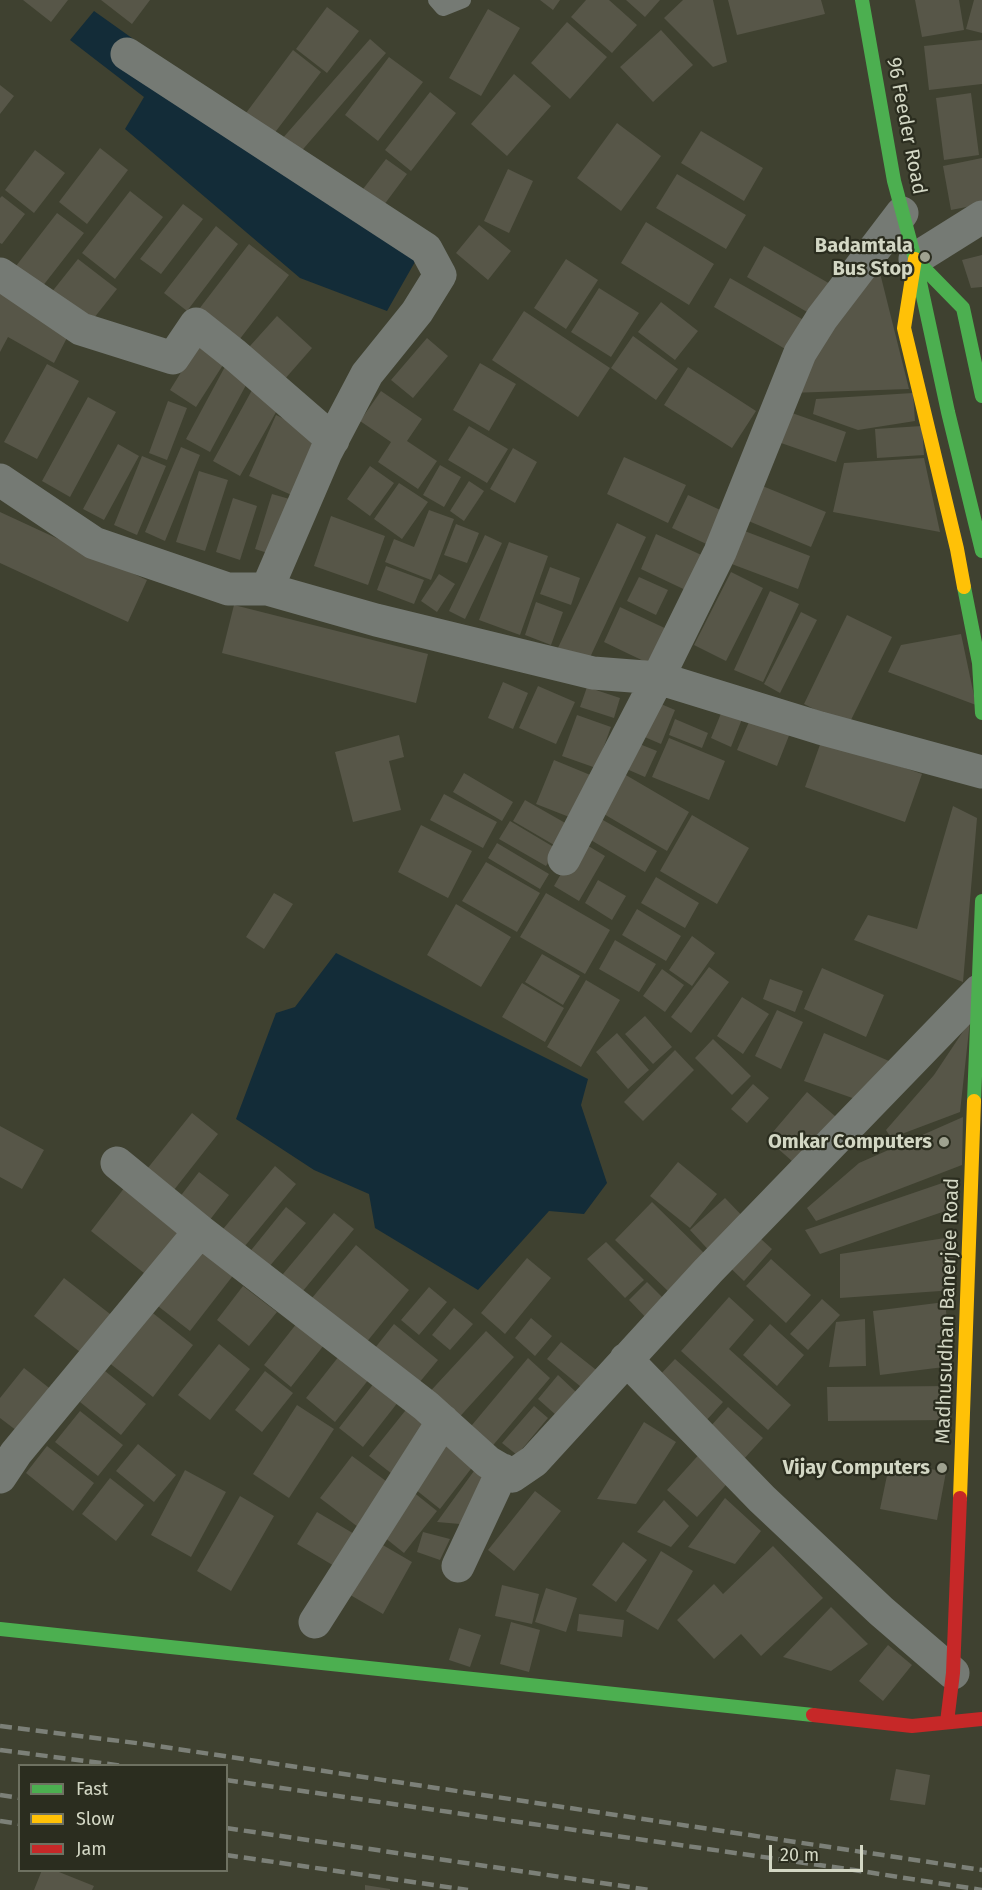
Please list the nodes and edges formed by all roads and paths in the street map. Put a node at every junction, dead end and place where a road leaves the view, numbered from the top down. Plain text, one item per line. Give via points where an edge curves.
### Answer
1 (436, 0) edge
2 (463, 0) edge
3 (862, 0) edge
4 (127, 54) dead end
5 (902, 213) junction
6 (982, 217) edge
7 (915, 259) junction
8 (0, 274) edge
9 (982, 396) edge
10 (333, 440) junction
11 (0, 480) edge
12 (982, 551) edge
13 (267, 589) junction
14 (658, 678) junction
15 (982, 713) edge
16 (982, 772) edge
17 (564, 859) dead end
18 (982, 901) edge
19 (979, 991) junction
20 (117, 1163) dead end
21 (200, 1231) junction
22 (626, 1359) junction
23 (443, 1421) junction
24 (503, 1470) junction
25 (0, 1477) edge
26 (459, 1566) dead end
27 (315, 1622) dead end
28 (0, 1629) edge
29 (953, 1673) junction
30 (982, 1719) edge
31 (947, 1722) junction

1 - 2 lane via 443,8
3 - 5 street, 96 Feeder Road
4 - 10 street via 426,249 440,275 417,312 367,374
5 - 7 street, 96 Feeder Road
5 - 14 street via 800,353 720,552
6 - 7 street
7 - 9 street via 963,308
7 - 12 street, 96 Feeder Road
7 - 15 street via 904,328 957,549 979,663
8 - 10 street via 81,329 173,358 196,324
10 - 13 street
11 - 13 street via 94,543 228,589
13 - 14 street via 376,621 593,673
14 - 16 street via 819,728
14 - 17 street
18 - 19 street, Madhusudhan Banerjee Road
19 - 22 street
19 - 29 street, Madhusudhan Banerjee Road
20 - 21 street
21 - 23 street
21 - 25 street
22 - 24 street via 534,1461 512,1476
22 - 29 street via 771,1508
23 - 24 street
23 - 27 street
24 - 26 street
28 - 31 street via 912,1726
29 - 31 street, Madhusudhan Banerjee Road
30 - 31 street

